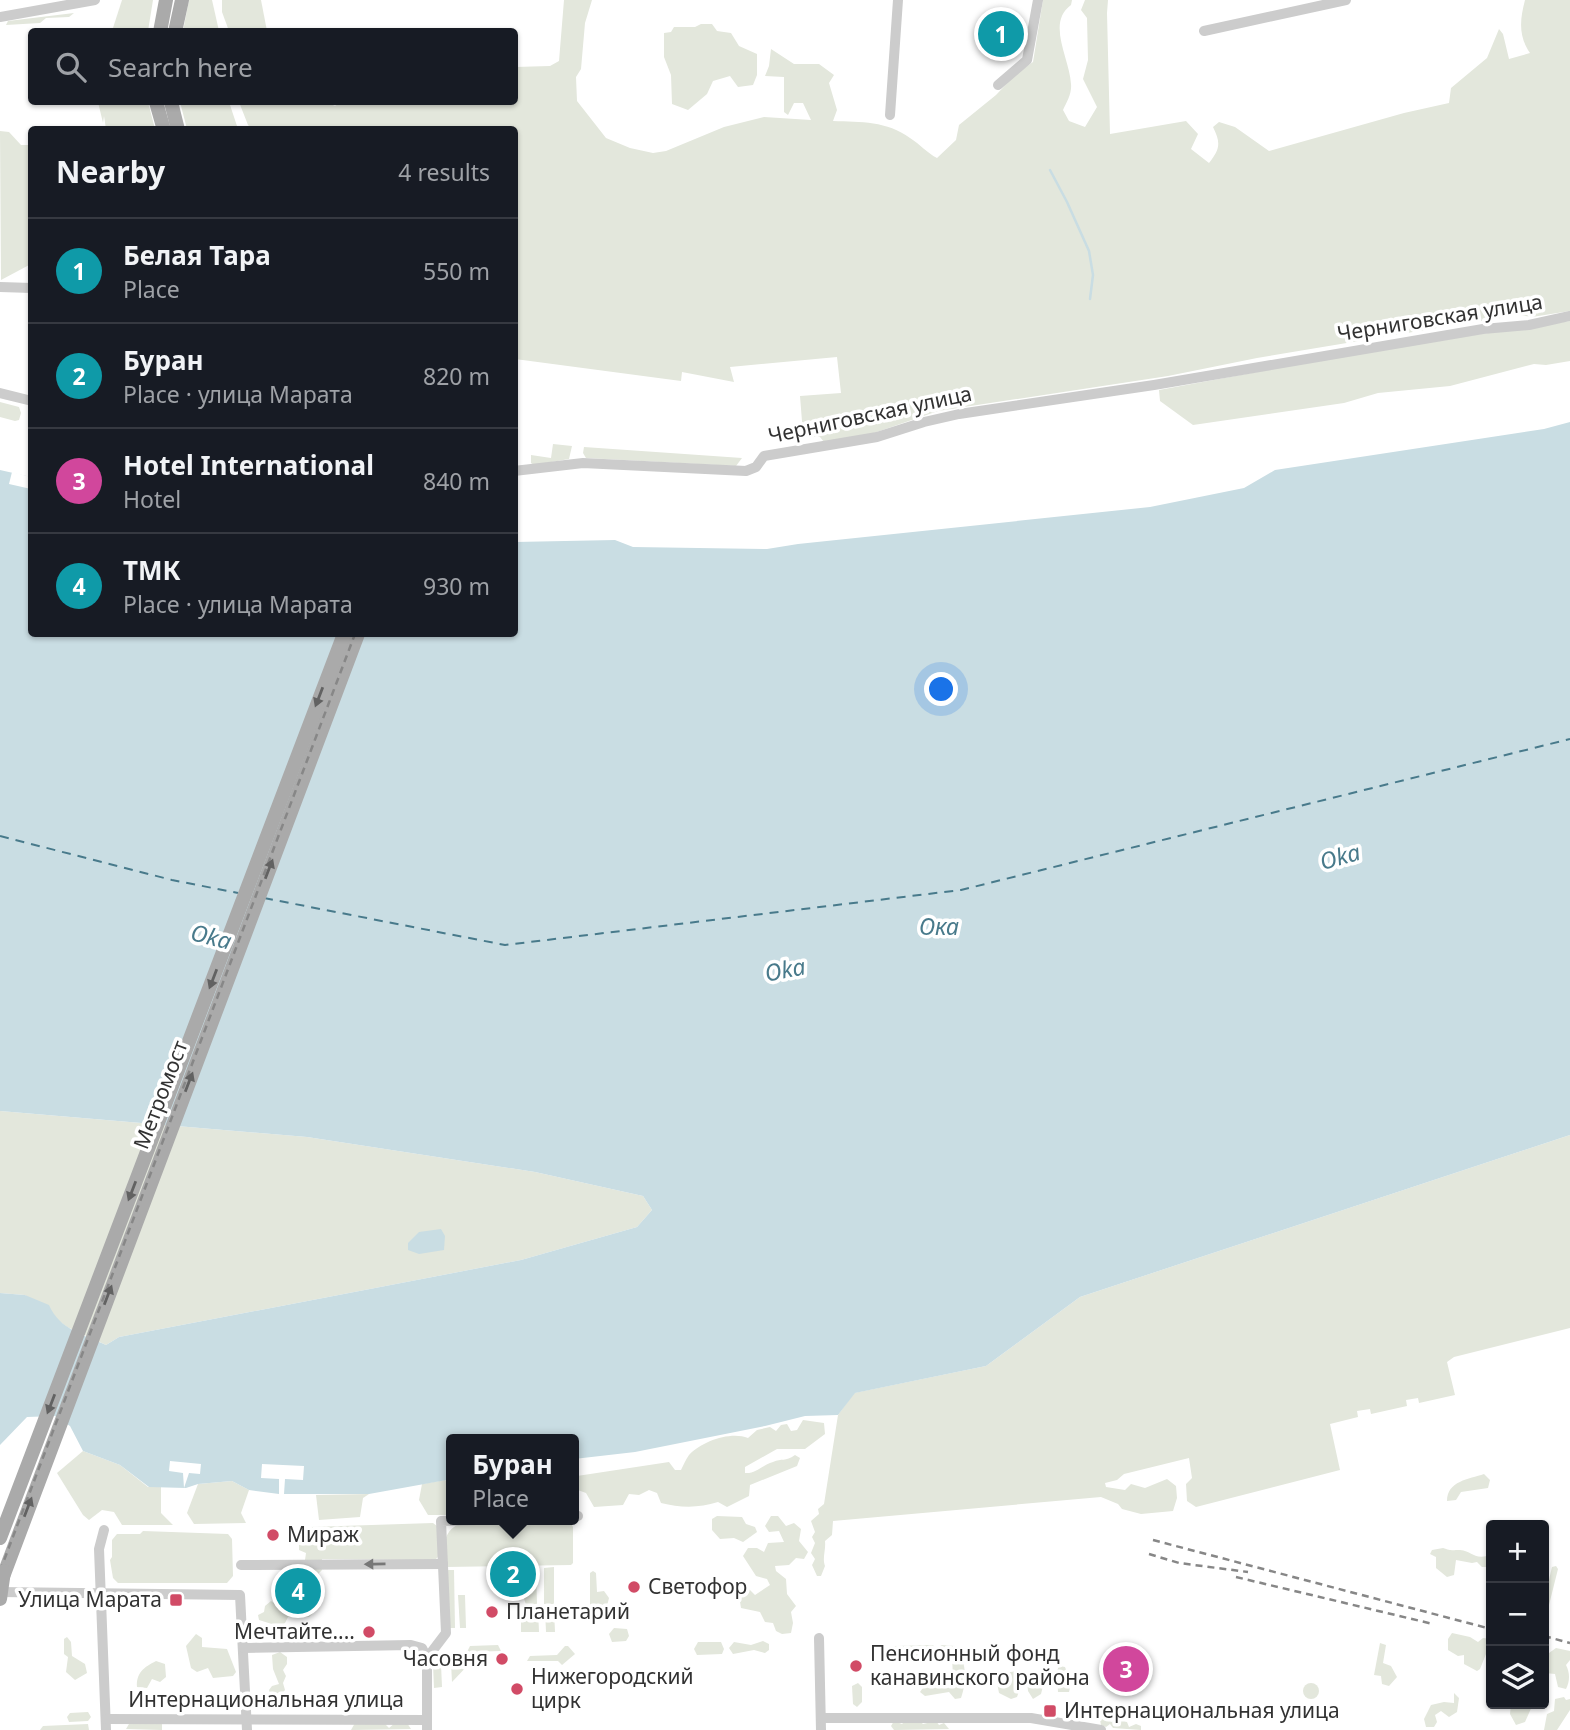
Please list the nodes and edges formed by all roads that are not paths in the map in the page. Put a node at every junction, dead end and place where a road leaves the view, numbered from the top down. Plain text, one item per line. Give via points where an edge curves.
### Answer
1 (95, 0) edge
2 (166, 0) edge
3 (182, 0) edge
4 (898, 0) edge
5 (1038, 0) edge
6 (1346, 0) edge
7 (0, 17) edge
8 (161, 28) edge
9 (176, 28) edge
10 (1204, 31) dead end
11 (998, 85) dead end
12 (157, 105) edge
13 (171, 105) edge
14 (890, 115) dead end
15 (163, 126) edge
16 (177, 126) edge
17 (0, 287) edge
18 (28, 288) edge
19 (1570, 316) edge
20 (0, 393) edge
21 (28, 400) edge
22 (518, 471) edge
23 (343, 637) edge
24 (357, 637) edge
25 (446, 1521) edge
26 (104, 1530) dead end
27 (0, 1538) edge
28 (443, 1564) junction
29 (241, 1565) dead end
30 (2, 1577) edge
31 (0, 1592) edge
32 (102, 1594) junction
33 (0, 1599) edge
34 (819, 1638) dead end
35 (244, 1648) junction
36 (427, 1658) junction
37 (821, 1718) junction
38 (106, 1724) edge
39 (247, 1725) edge
40 (427, 1725) edge
41 (821, 1730) edge
42 (1101, 1730) edge

1 - 7 street
2 - 8 main road
3 - 9 main road
4 - 14 street
5 - 11 street via 1027,60
6 - 10 street
12 - 15 main road
13 - 16 main road
17 - 18 street
19 - 22 street, Черниговская улица via 924,422 877,437 764,456 746,471 583,463
20 - 21 street
23 -> 27 main road, Метромост, bridge
30 -> 24 main road, Метромост
25 - 28 street via 441,1521
26 - 32 street via 99,1549
28 -> 29 street
28 - 36 street via 446,1633
30 - 33 main road, Метромост, bridge
31 - 32 street
32 - 35 street via 240,1595
32 - 38 street
34 - 37 street
35 - 36 street via 411,1645 422,1648
35 - 39 street
36 - 40 street
37 - 41 street
37 - 42 street via 1031,1718
38 - 39 street, Интернациональная улица
39 - 40 street, Интернациональная улица

